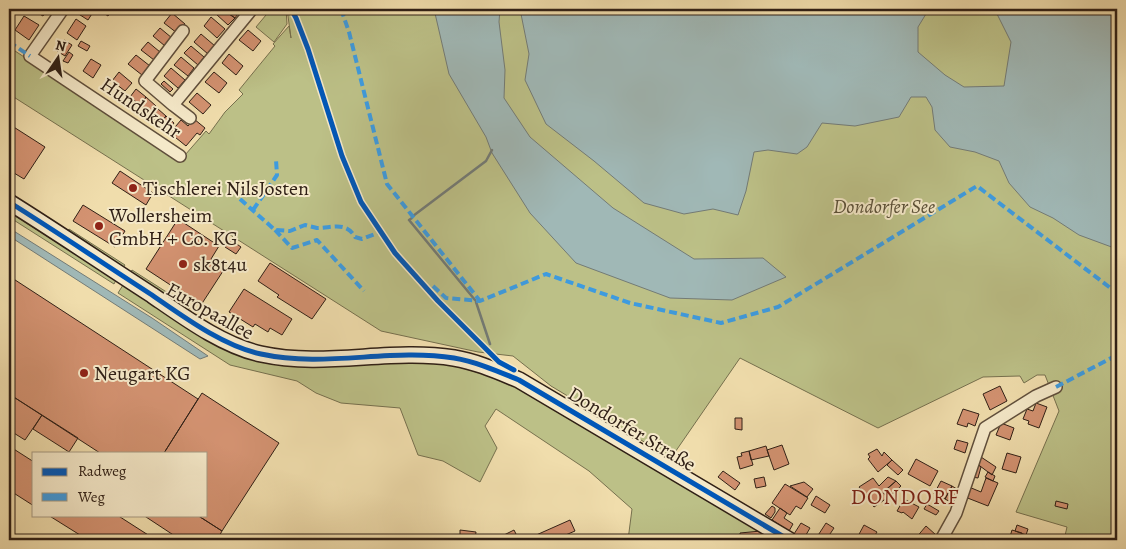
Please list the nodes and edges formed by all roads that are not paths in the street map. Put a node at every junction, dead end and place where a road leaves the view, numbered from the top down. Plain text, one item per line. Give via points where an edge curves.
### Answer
1 (63, 9) edge
2 (252, 9) edge
3 (183, 31) dead end
4 (173, 105) junction
5 (190, 118) dead end
6 (180, 156) dead end
7 (9, 202) edge
8 (454, 358) joint
9 (1056, 387) dead end
10 (789, 540) edge
11 (941, 540) edge

1 - 6 street, Hundskehr via 30,56
2 - 4 street
3 - 4 street via 145,81
4 - 5 street
7 - 8 main road, Europaallee via 198,325 240,348 303,360 394,355
8 - 10 main road, Dondorfer Straße via 479,363 518,380
9 - 11 street via 985,428 956,513

